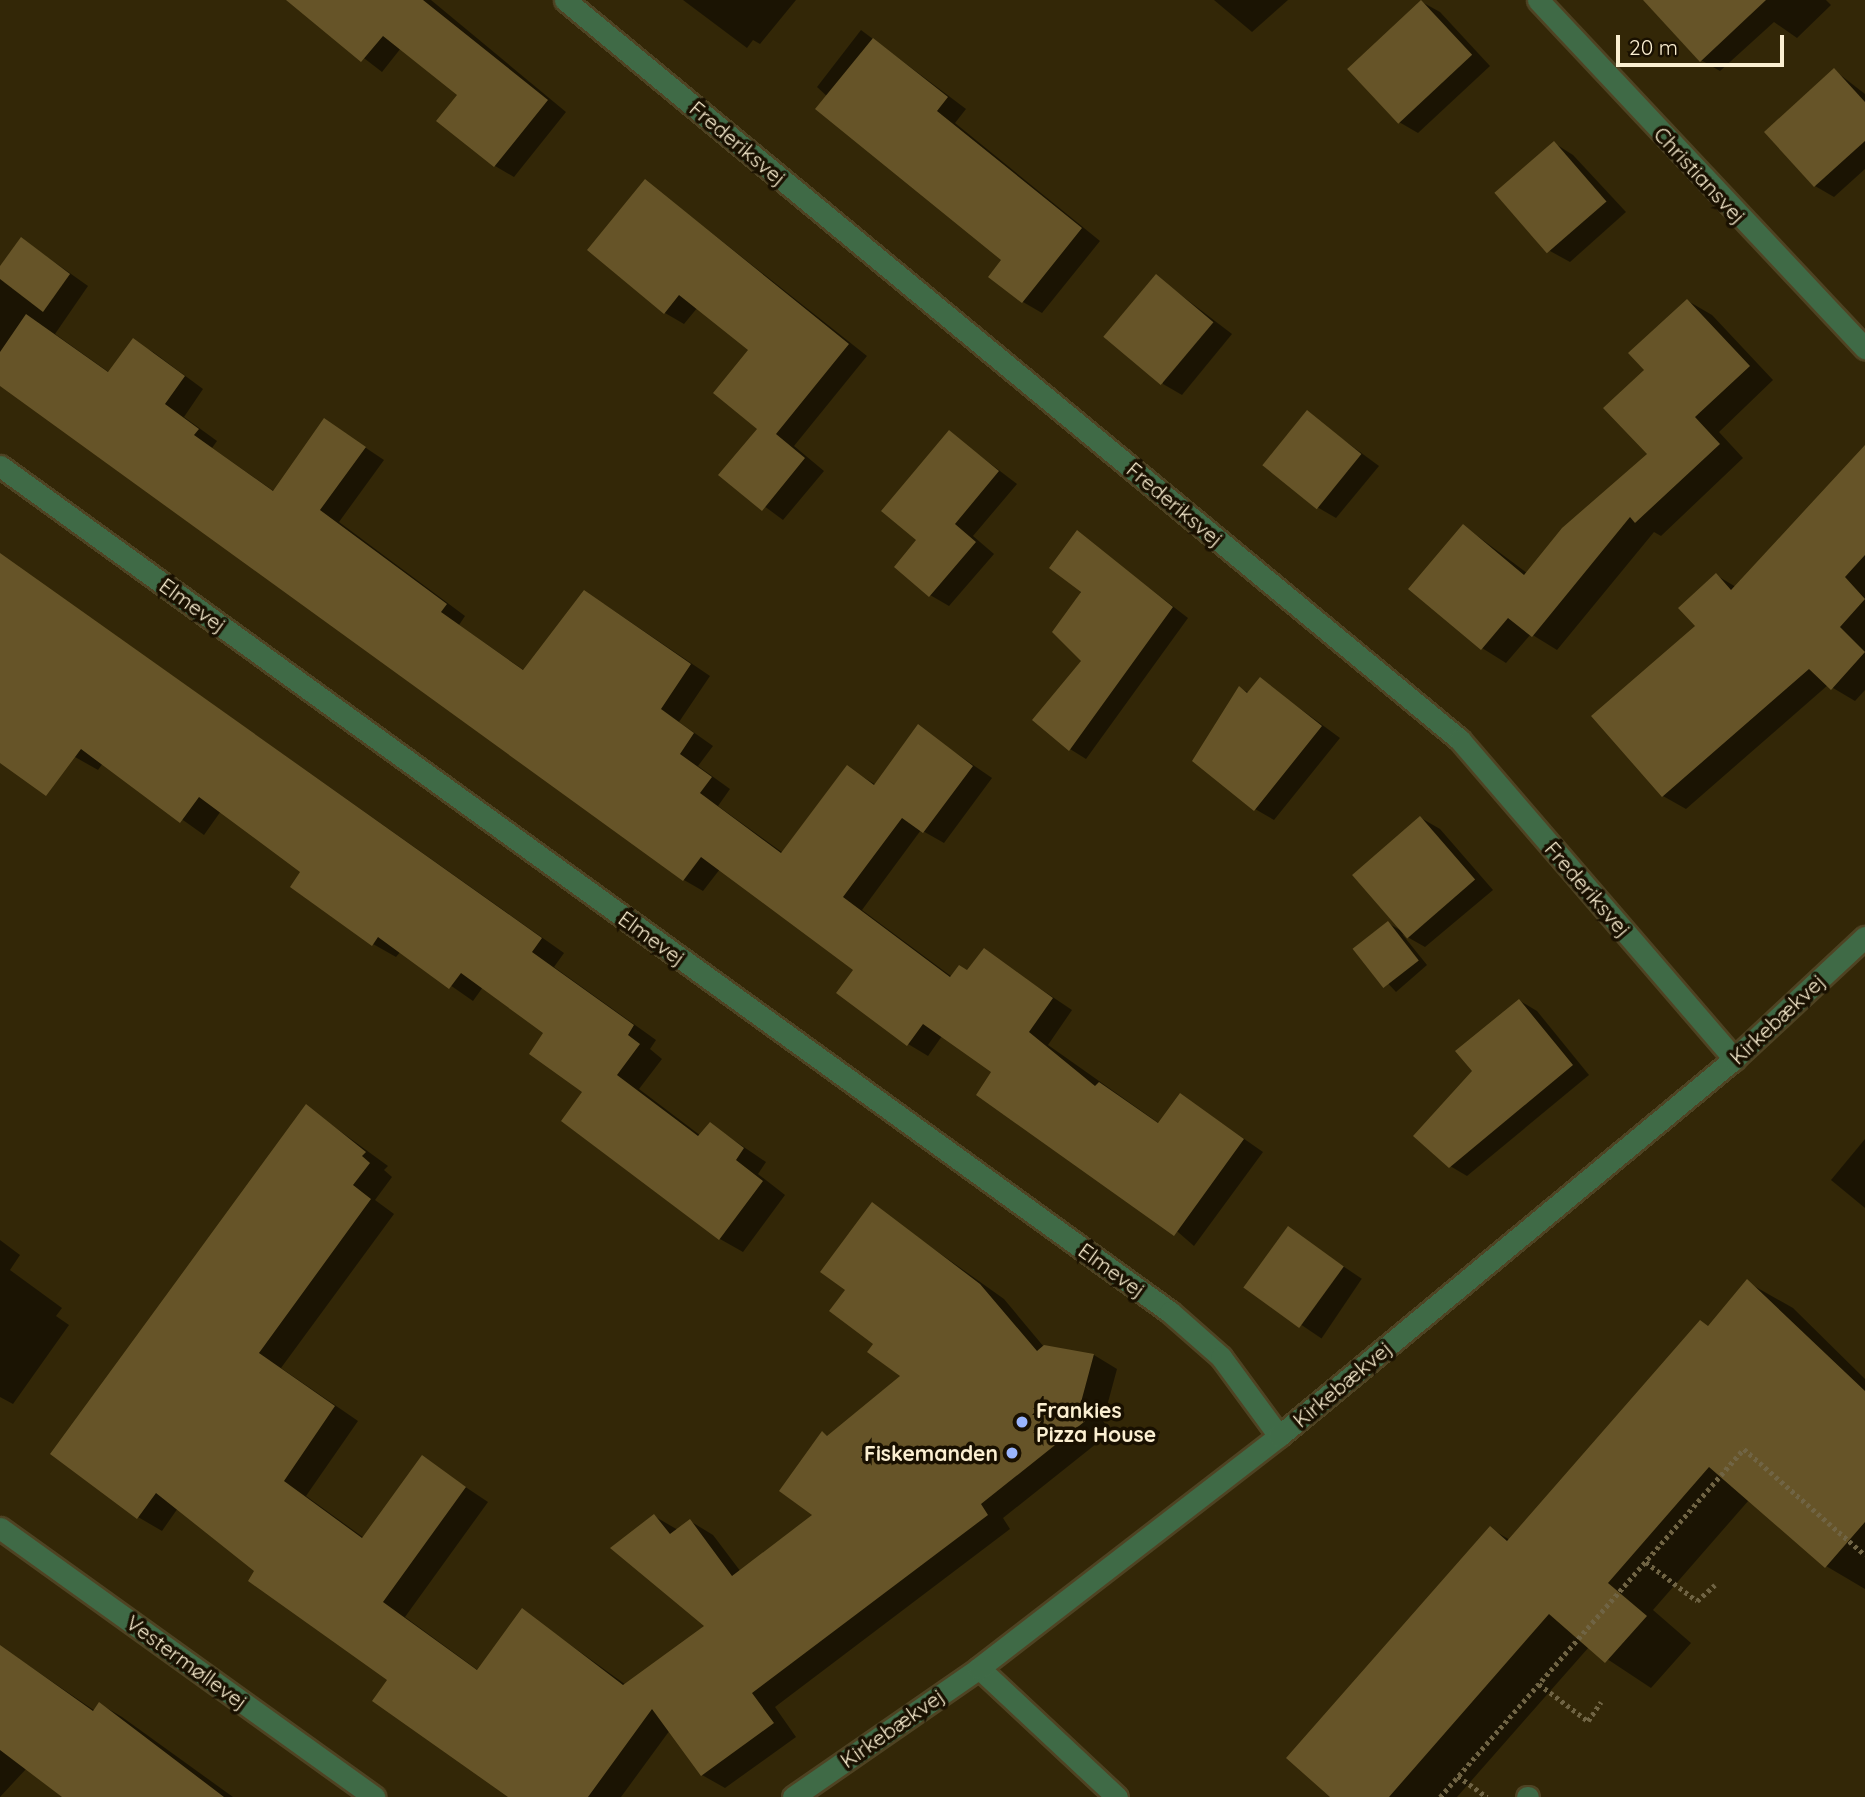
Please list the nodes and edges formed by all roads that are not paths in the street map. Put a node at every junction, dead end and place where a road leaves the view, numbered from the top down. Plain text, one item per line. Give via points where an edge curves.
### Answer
1 (565, 0) edge
2 (1538, 0) edge
3 (1865, 348) edge
4 (0, 466) edge
5 (1865, 937) edge
6 (1734, 1059) junction
7 (1279, 1436) junction
8 (0, 1528) edge
9 (979, 1668) junction
10 (374, 1797) edge
11 (793, 1797) edge
12 (1117, 1797) edge

1 - 6 street, Frederiksvej via 1460,740
2 - 3 street, Christiansvej
4 - 7 street, Elmevej via 1170,1312 1221,1357
5 - 6 street, Kirkebækvej
6 - 7 street, Kirkebækvej
7 - 9 street, Kirkebækvej
8 - 10 street, Vestermøllevej
9 - 11 street, Kirkebækvej
9 - 12 street

